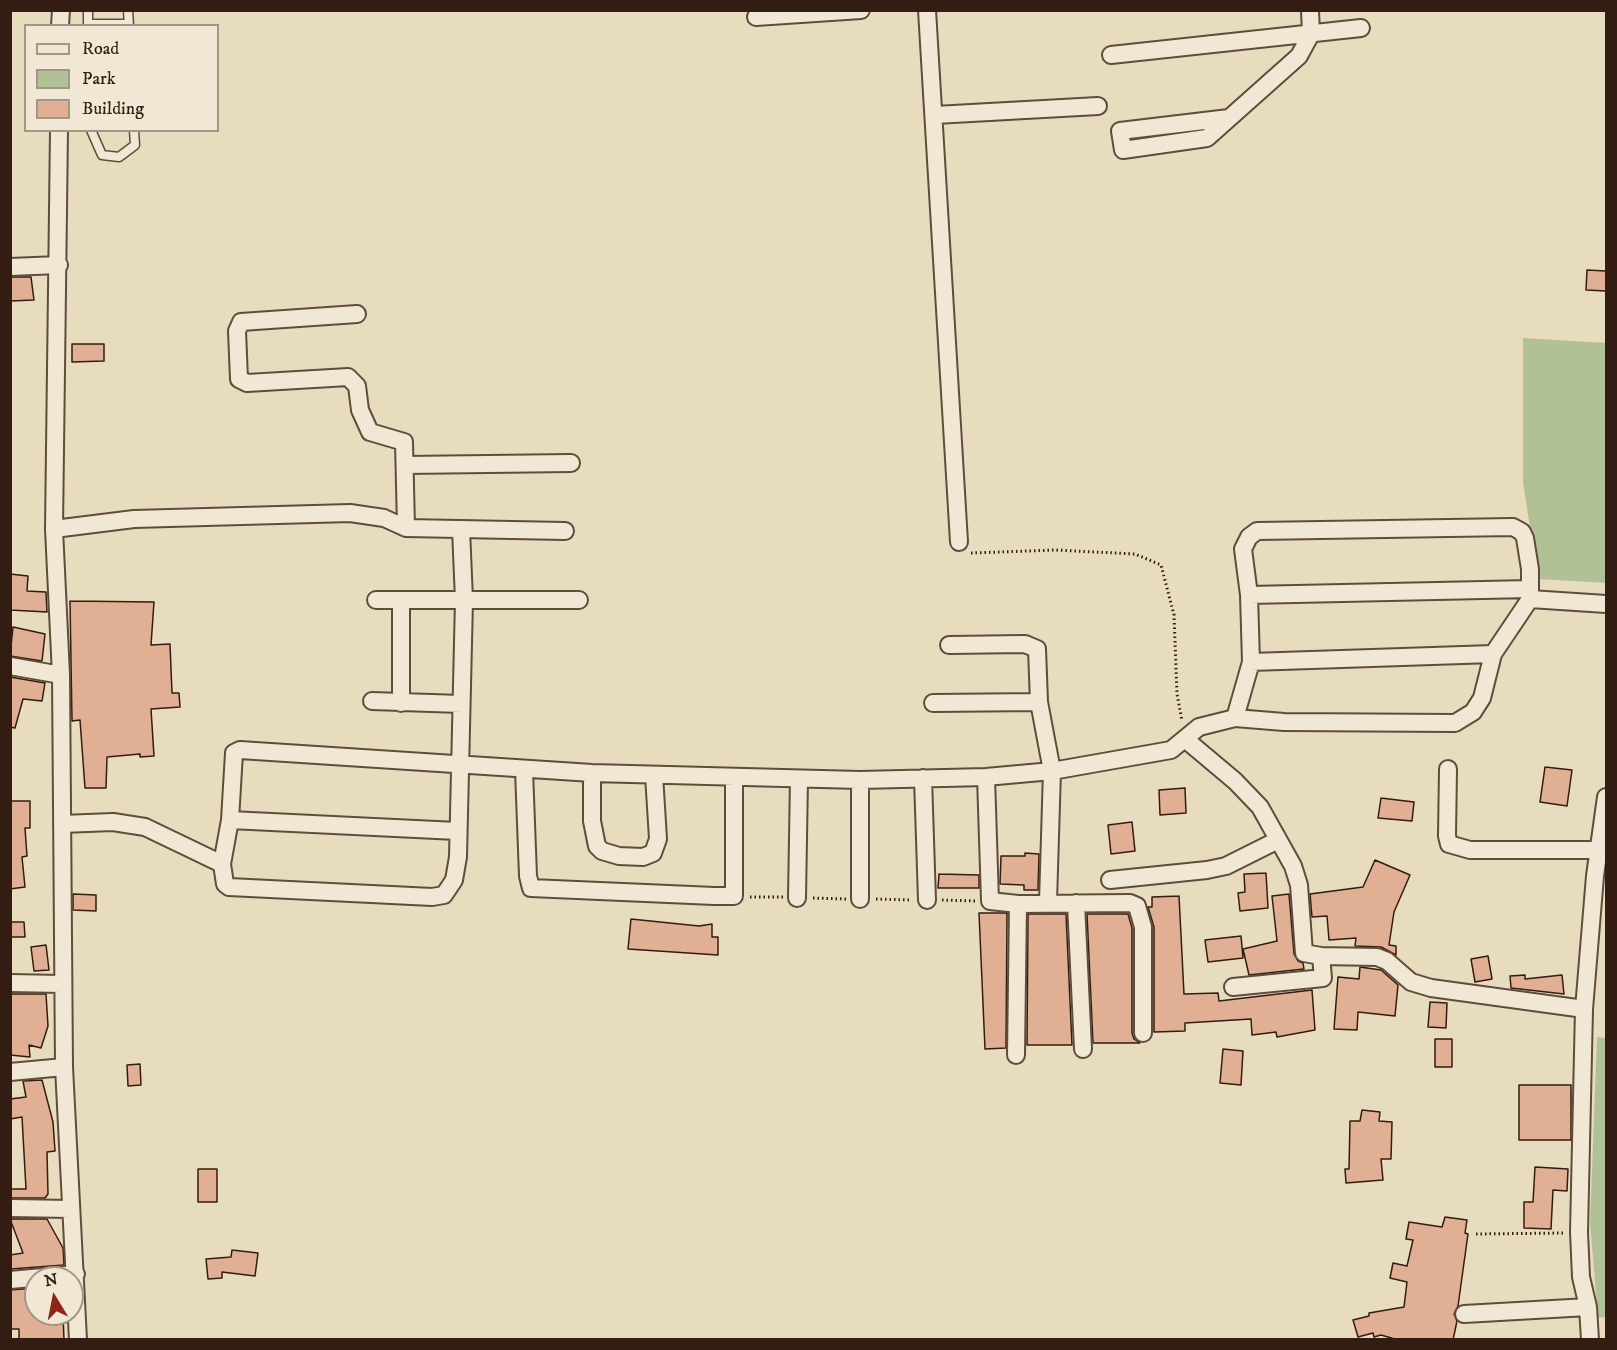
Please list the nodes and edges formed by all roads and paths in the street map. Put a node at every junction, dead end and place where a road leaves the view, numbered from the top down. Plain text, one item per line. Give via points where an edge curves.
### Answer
1 (861, 10) edge
2 (927, 10) edge
3 (1310, 10) edge
4 (756, 17) dead end
5 (1360, 28) dead end
6 (1311, 34) junction
7 (1111, 55) dead end
8 (1098, 106) dead end
9 (934, 116) junction
10 (1229, 118) junction
11 (59, 132) edge
12 (92, 132) edge
13 (134, 132) edge
14 (59, 265) junction
15 (10, 267) edge
16 (357, 314) dead end
17 (571, 463) dead end
18 (405, 465) junction
19 (406, 528) junction
20 (461, 529) junction
21 (54, 530) junction
22 (565, 531) dead end
23 (959, 542) joint
24 (1530, 594) junction
25 (1249, 596) junction
26 (376, 600) dead end
27 (401, 600) junction
28 (464, 600) junction
29 (579, 600) dead end
30 (1606, 604) edge
31 (949, 645) dead end
32 (1493, 654) junction
33 (1251, 662) junction
34 (10, 666) edge
35 (61, 675) junction
36 (372, 701) dead end
37 (1039, 702) junction
38 (401, 703) junction
39 (461, 704) junction
40 (933, 704) dead end
41 (1235, 718) junction
42 (1185, 740) junction
43 (459, 765) junction
44 (1448, 768) dead end
45 (524, 770) junction
46 (1052, 771) junction
47 (592, 773) junction
48 (654, 775) junction
49 (734, 777) junction
50 (986, 777) junction
51 (923, 778) junction
52 (799, 779) junction
53 (860, 780) junction
54 (1606, 797) edge
55 (231, 819) junction
56 (1604, 820) edge
57 (62, 824) junction
58 (458, 831) junction
59 (1278, 840) junction
60 (1598, 850) junction
61 (222, 864) junction
62 (1110, 880) dead end
63 (797, 897) dead end
64 (860, 899) dead end
65 (927, 900) dead end
66 (1048, 902) junction
67 (1076, 903) junction
68 (1018, 904) junction
69 (1321, 956) junction
70 (10, 983) edge
71 (63, 984) junction
72 (1233, 987) dead end
73 (1584, 1009) junction
74 (1143, 1033) dead end
75 (1083, 1049) dead end
76 (1016, 1055) dead end
77 (64, 1067) junction
78 (10, 1072) edge
79 (10, 1208) edge
80 (71, 1209) junction
81 (1579, 1232) junction
82 (1476, 1234) dead end
83 (75, 1266) edge
84 (1588, 1307) junction
85 (1464, 1314) dead end
86 (1590, 1340) edge

1 - 4 street
2 - 9 street
3 - 6 street
5 - 6 street
6 - 7 street
6 - 10 street via 1299,56
8 - 9 street
9 - 23 street
10 - 10 street via 1207,138 1123,150 1120,131
11 - 14 street
12 - 13 lane via 102,155 119,157 135,145
14 - 15 street
14 - 21 street
16 - 18 street via 241,322 237,331 239,379 247,383 348,377 357,386 360,410 370,432 404,442
17 - 18 street
18 - 19 street
19 - 20 street
19 - 21 street via 384,518 350,513 135,519
20 - 22 street
20 - 28 street
21 - 35 street
23 - 42 path via 963,552 968,553 1054,550 1135,554 1161,565 1174,615 1177,694
24 - 25 street
24 - 25 street via 1525,538 1513,527 1251,533 1243,549
24 - 30 street
24 - 32 street
25 - 33 street
26 - 27 street
27 - 28 street
27 - 38 street
28 - 29 street
28 - 39 street
31 - 37 street via 1035,646
32 - 33 street
32 - 41 street via 1482,698 1473,712 1455,723
33 - 41 street
34 - 35 street
35 - 57 street
36 - 38 street
37 - 40 street
37 - 46 street
38 - 39 street
39 - 43 street
41 - 42 street via 1199,727
42 - 46 street via 1171,750
42 - 59 street via 1260,807
43 - 45 street
43 - 55 street via 237,751
43 - 58 street
44 - 60 street via 1449,844 1470,850
45 - 47 street
45 - 49 street via 531,888 691,895 734,896
46 - 50 street
46 - 66 street
47 - 48 street
47 - 48 street via 592,821 597,846 620,856 643,857 653,853 658,839
48 - 49 street
49 - 52 street
50 - 51 street
50 - 68 street via 990,901
51 - 53 street
51 - 65 street
52 - 53 street
52 - 63 street
53 - 64 street
54 - 56 street
55 - 58 street
55 - 61 street
56 - 60 street
57 - 61 street via 113,822 145,827
57 - 71 street
58 - 61 street via 454,880 444,895 437,897 229,887
59 - 62 street via 1226,866
59 - 69 street via 1299,885 1304,953
60 - 73 street
66 - 67 street
66 - 68 street
67 - 74 street via 1130,903 1141,913
67 - 75 street
68 - 76 street
69 - 72 street via 1323,978
69 - 73 street via 1377,957 1411,982 1431,988
70 - 71 street
71 - 77 street
73 - 81 street
77 - 78 street
77 - 80 street
79 - 80 street
80 - 83 street
81 - 82 path
81 - 84 street via 1581,1277
84 - 85 street
84 - 86 street

